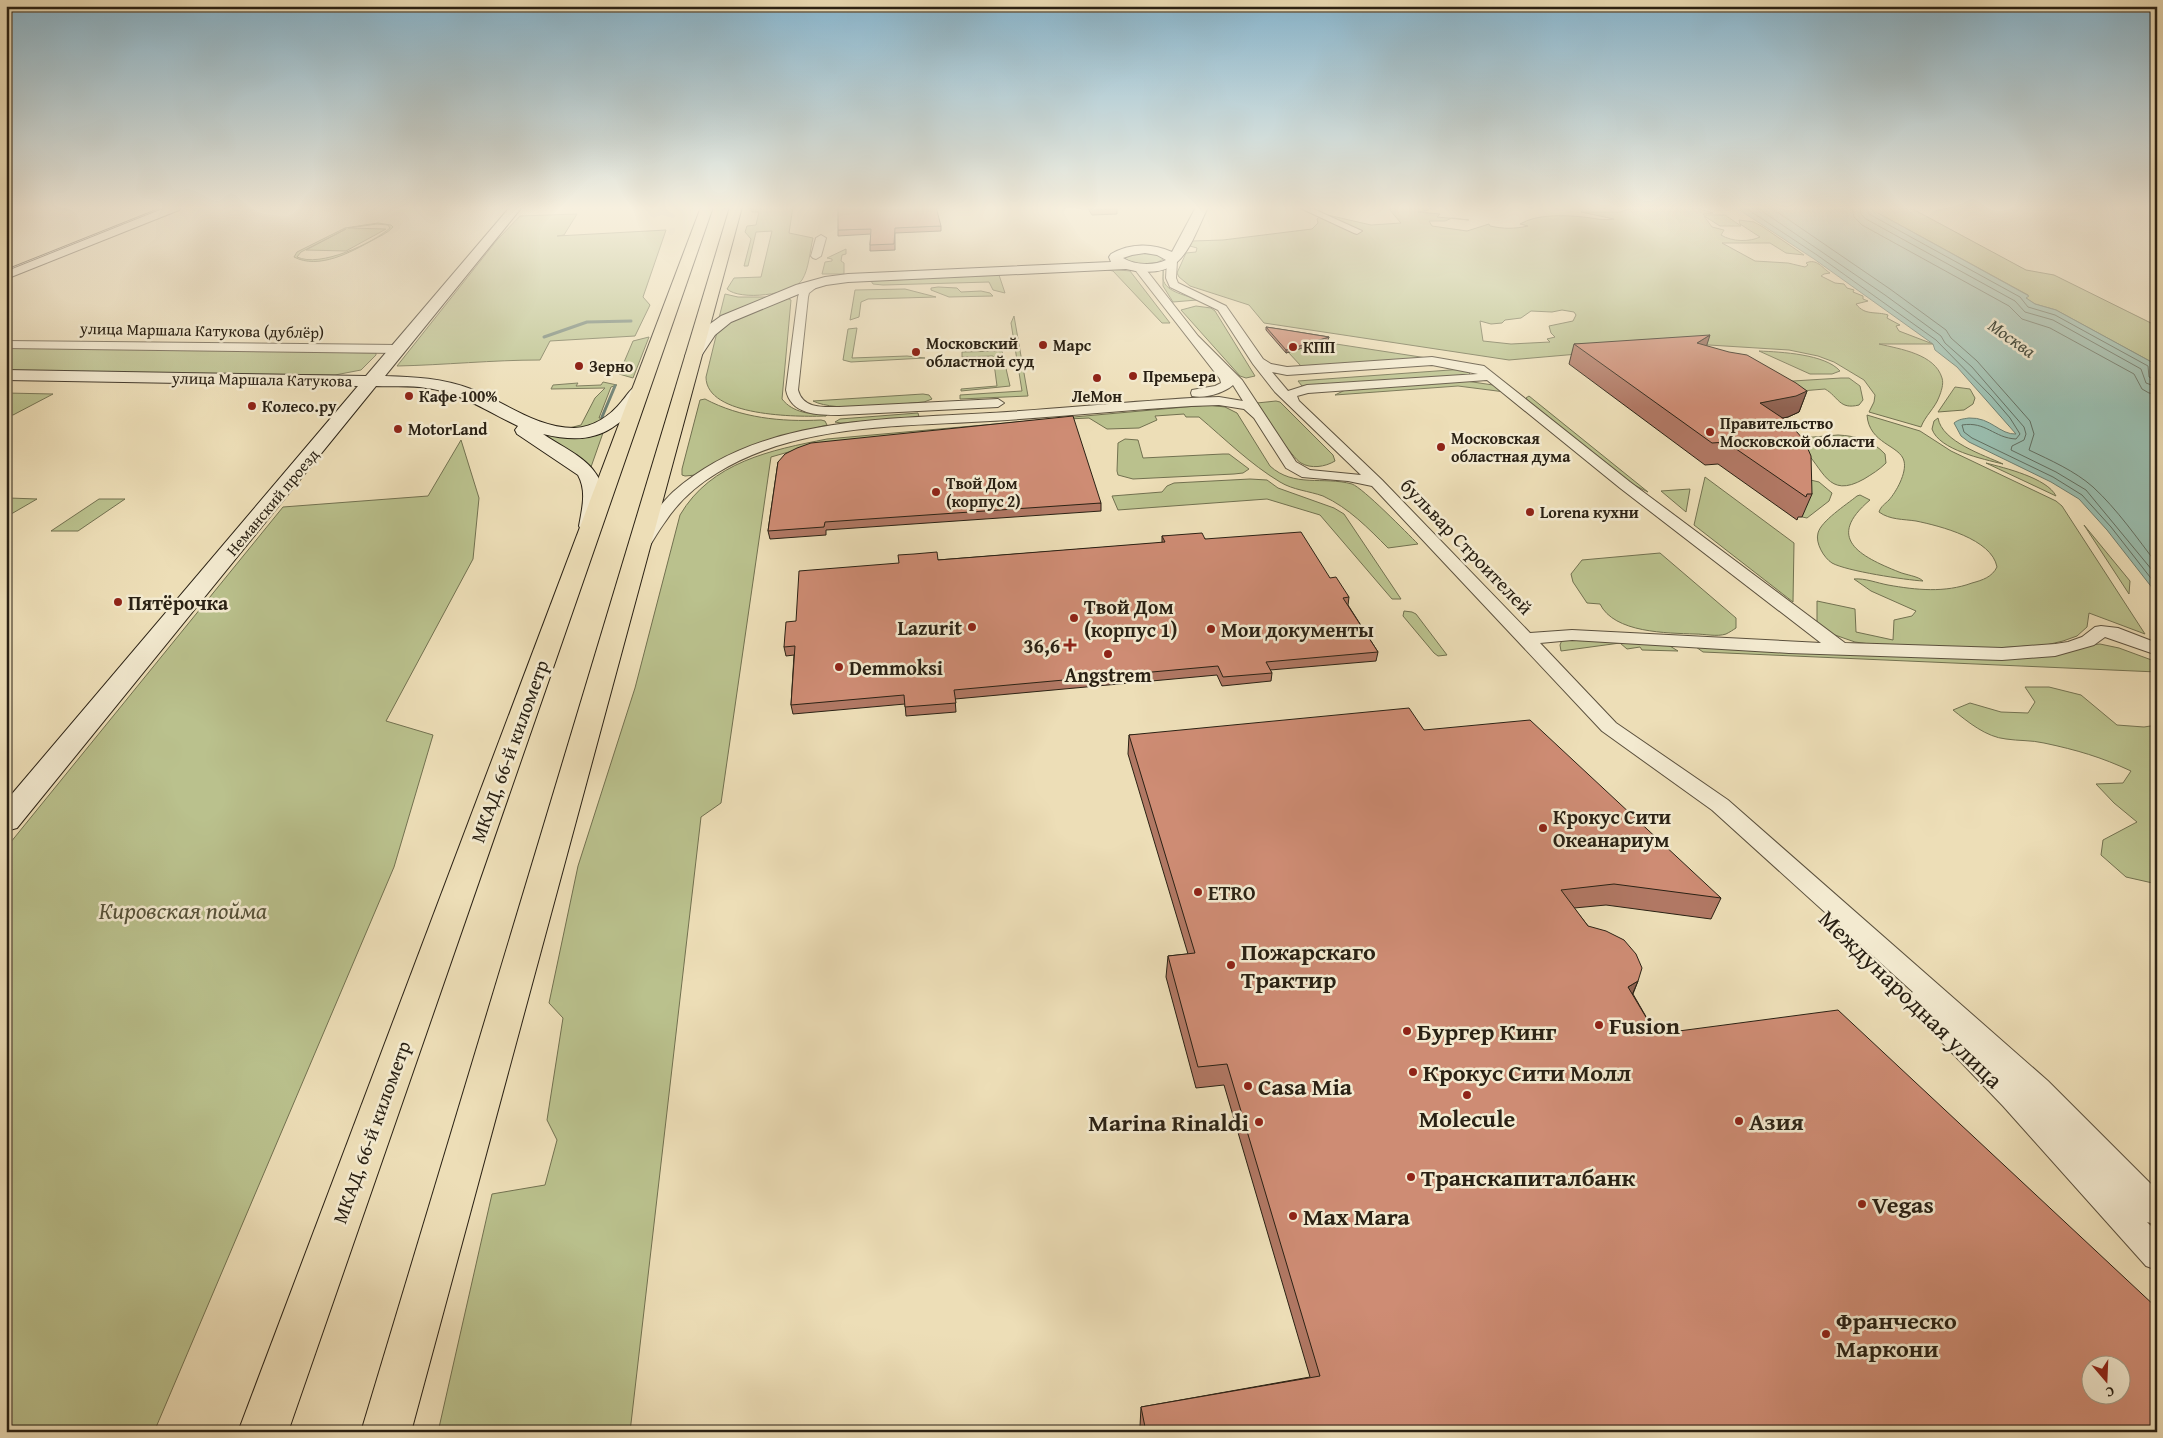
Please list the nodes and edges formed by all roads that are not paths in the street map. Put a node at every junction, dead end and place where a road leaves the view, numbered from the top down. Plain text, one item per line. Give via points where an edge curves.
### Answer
1 (460, 274) edge
2 (683, 274) edge
3 (717, 274) edge
4 (939, 274) edge
5 (1144, 274) edge
6 (1171, 274) edge
7 (817, 283) junction
8 (1183, 309) junction
9 (1226, 314) junction
10 (1199, 343) junction
11 (6, 344) edge
12 (398, 349) junction
13 (693, 356) junction
14 (1257, 360) junction
15 (6, 375) edge
16 (1492, 376) junction
17 (371, 380) junction
18 (640, 391) junction
19 (1293, 402) junction
20 (951, 405) junction
21 (919, 416) junction
22 (510, 417) junction
23 (1262, 418) junction
24 (1342, 450) junction
25 (1287, 460) junction
26 (1377, 483) junction
27 (588, 532) junction
28 (636, 554) junction
29 (1526, 639) junction
30 (1838, 647) junction
31 (2157, 650) edge
32 (1651, 757) junction
33 (6, 821) edge
34 (2157, 1211) edge
35 (2157, 1255) edge
36 (263, 1432) edge
37 (386, 1432) edge

1 - 12 street, Неманский проезд
2 - 18 highway, МКАД, 66-й километр
3 - 13 highway
4 - 7 street via 848,278
5 - 8 street, бульвар Строителей via 1170,306
6 - 9 street, бульвар Строителей via 1174,285 1217,304
7 - 13 street via 726,318 709,332
7 - 21 street via 803,296 793,398 804,407 825,411
8 - 9 street via 1211,306
8 - 10 street, бульвар Строителей
9 - 14 street, бульвар Строителей
10 - 20 street via 1226,379 1228,384 1224,387 1190,393
10 - 23 street, бульвар Строителей via 1227,370
11 - 12 street, улица Маршала Катукова (дублёр)
12 - 17 street, Неманский проезд
13 - 28 highway
14 - 16 street via 1267,368 1288,371 1432,361 1480,369
14 - 19 street, бульвар Строителей
15 - 17 street, улица Маршала Катукова
16 - 19 street via 1307,389 1290,394
16 - 30 street
17 - 22 street, улица Маршала Катукова via 442,385 478,398
17 - 33 street, Неманский проезд
18 - 22 street, улица Маршала Катукова via 623,413 595,429 550,431
18 - 27 highway, МКАД, 66-й километр
19 - 24 street, бульвар Строителей
20 - 21 street
20 - 21 street via 949,414
21 - 23 street via 1219,401 1248,406
21 - 28 street via 811,433 768,445 730,461 701,477 678,496
22 - 27 street, улица Маршала Катукова via 528,435 586,471 595,491
23 - 25 street, бульвар Строителей
24 - 25 street via 1345,465 1333,470 1312,470
24 - 26 street, бульвар Строителей
25 - 26 street, бульвар Строителей via 1298,471 1307,474
26 - 29 street, бульвар Строителей
27 - 36 highway, МКАД, 66-й километр
28 - 37 highway
29 - 30 street via 1572,635
29 - 32 street, Международная улица via 1609,727
30 - 31 street via 2002,654 2072,646 2088,641 2101,631 2112,632
32 - 34 street, Международная улица via 1720,805 2024,1077
32 - 35 street, Международная улица via 1937,1018

